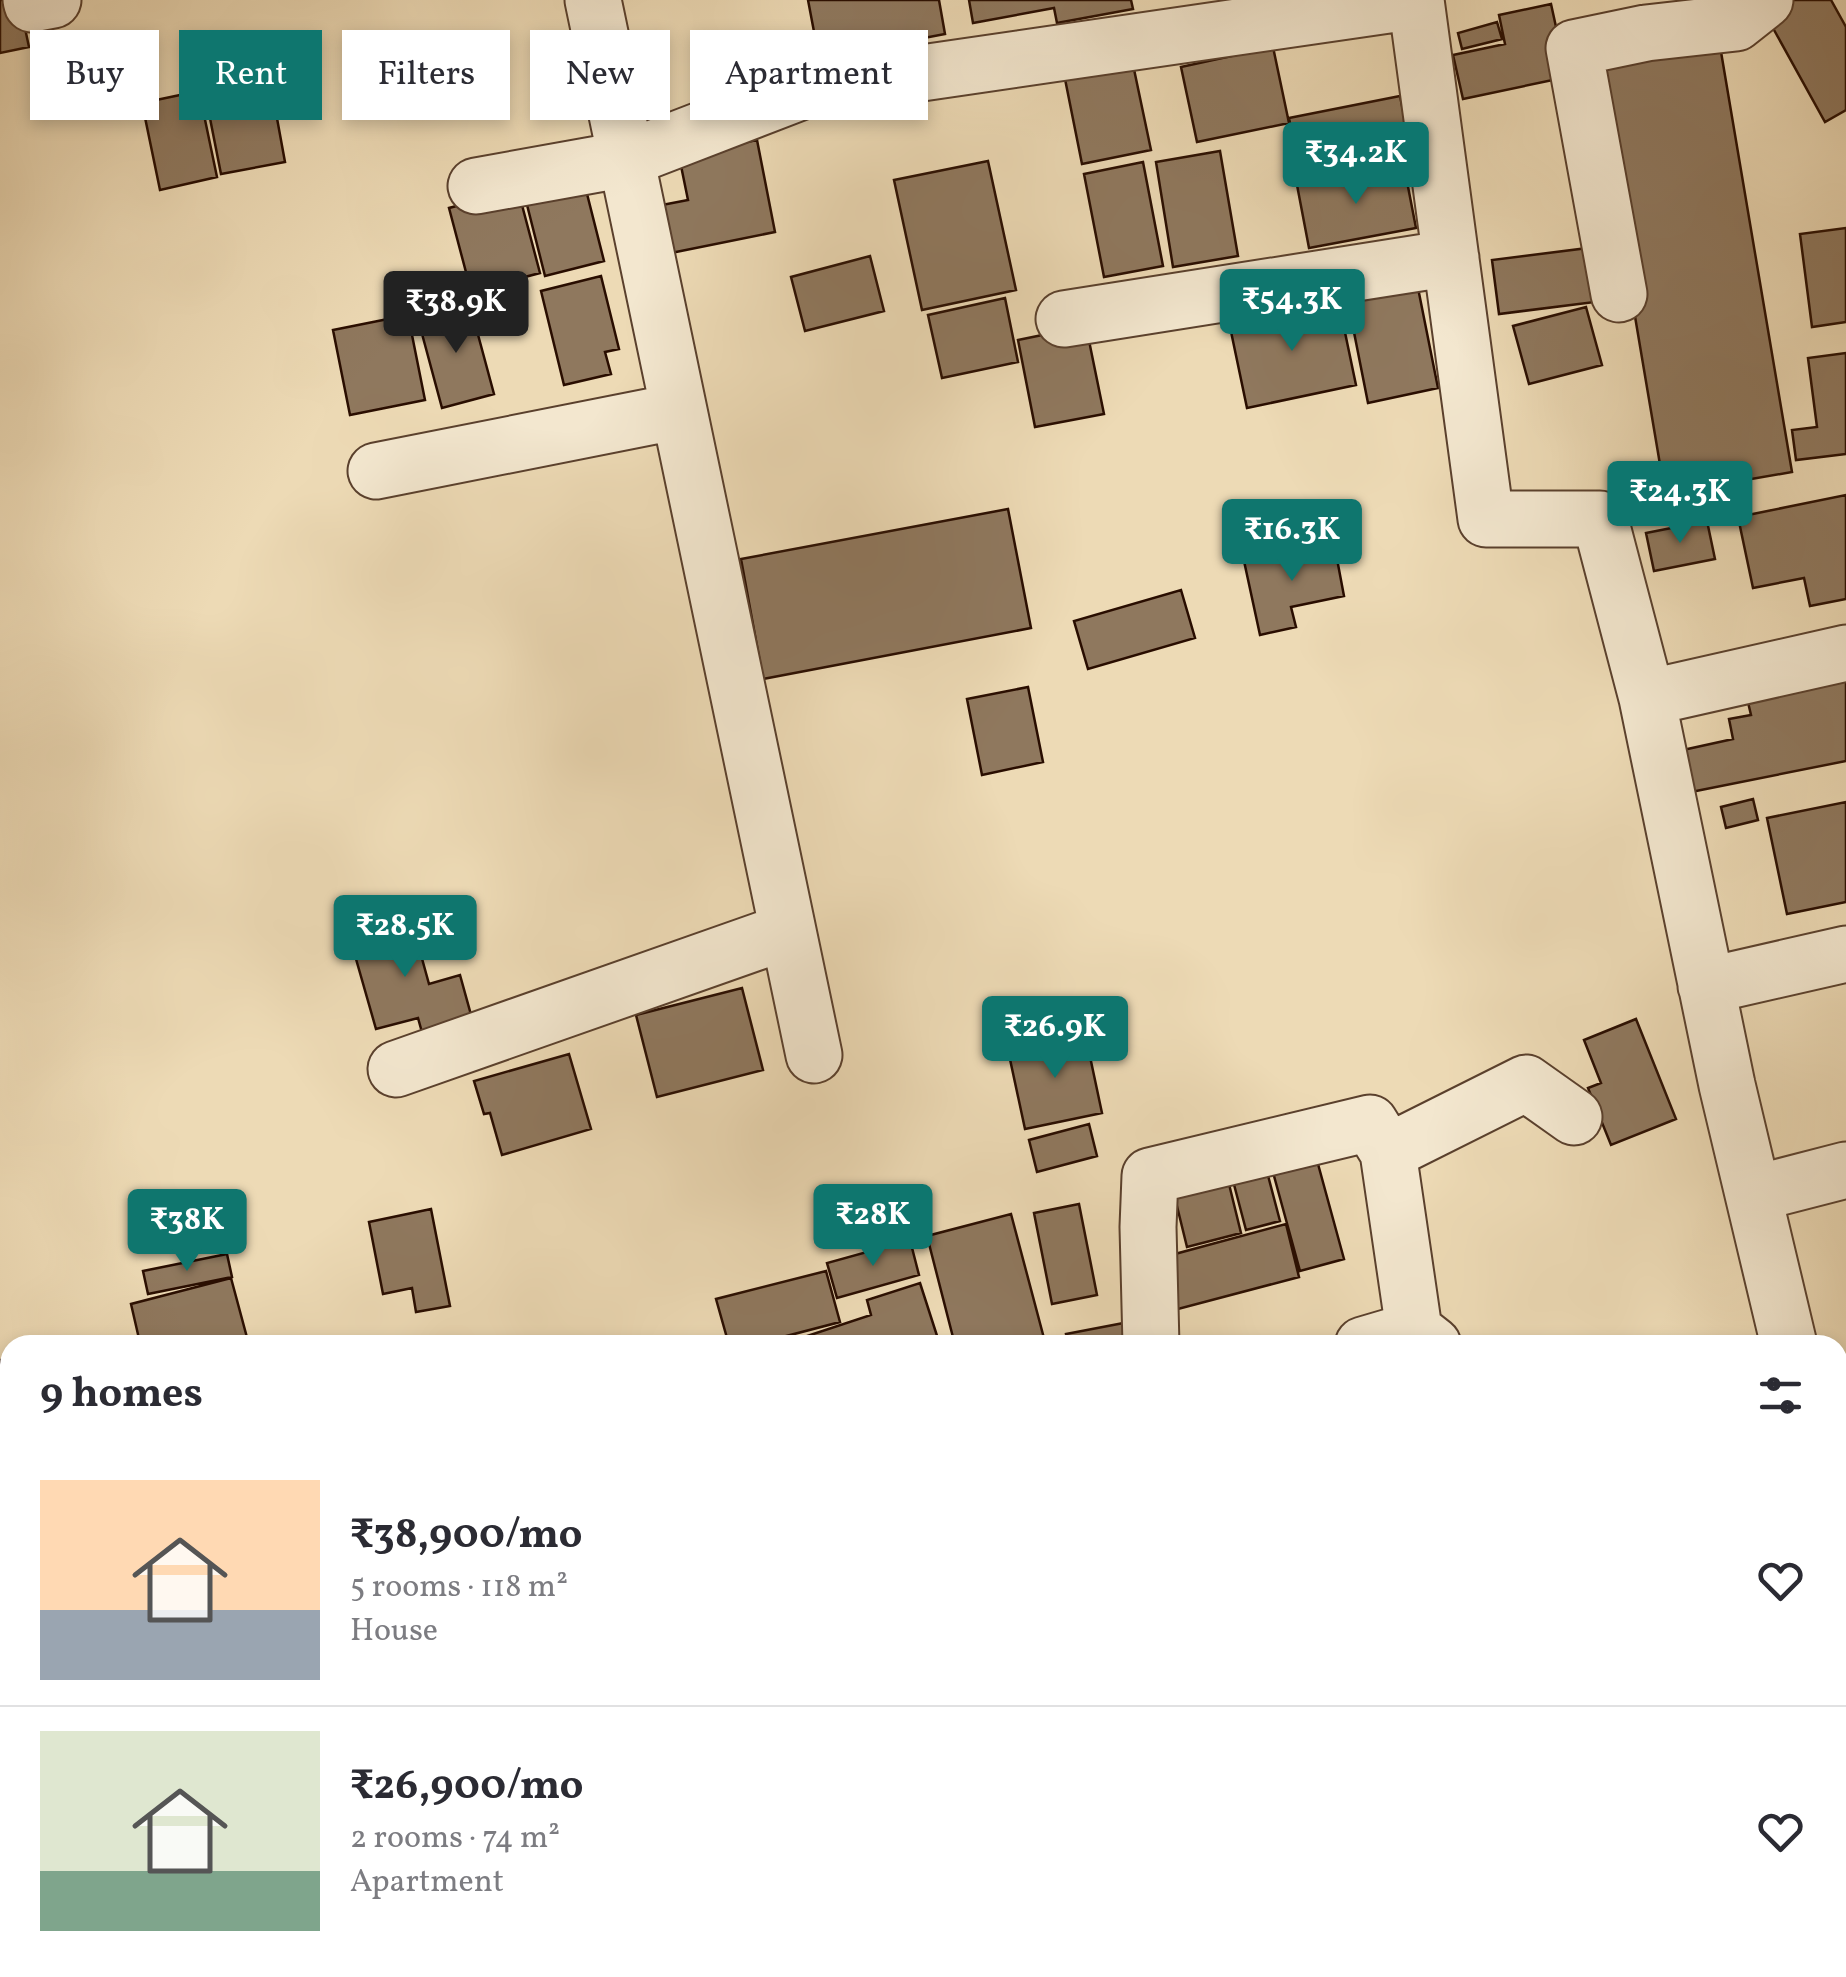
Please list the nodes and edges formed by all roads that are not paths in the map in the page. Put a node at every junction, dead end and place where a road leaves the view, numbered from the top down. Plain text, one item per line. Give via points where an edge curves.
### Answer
1 (31, 0) edge
2 (53, 0) edge
3 (593, 0) edge
4 (1416, 0) edge
5 (1744, 8) edge
6 (626, 159) junction
7 (476, 186) dead end
8 (1452, 258) junction
9 (1619, 294) dead end
10 (1064, 319) dead end
11 (680, 410) junction
12 (376, 471) dead end
13 (1846, 654) edge
14 (1647, 698) junction
15 (788, 931) junction
16 (1846, 954) edge
17 (1706, 986) junction
18 (814, 1054) dead end
19 (396, 1069) dead end
20 (1574, 1118) dead end
21 (1388, 1152) junction
22 (1846, 1170) edge
23 (1753, 1194) junction
24 (1152, 1335) edge
25 (1403, 1335) edge
26 (1786, 1335) edge

1 - 2 street
3 - 6 street
4 - 6 street via 805,90
4 - 8 street
5 - 9 street via 1574,48
6 - 7 street
6 - 11 street
8 - 10 street
8 - 14 street via 1486,519 1600,519
11 - 12 street
11 - 15 street
13 - 14 street
14 - 17 street
15 - 18 street
15 - 19 street
16 - 17 street
17 - 23 street
20 - 21 street via 1526,1083
21 - 24 street via 1370,1123 1150,1176
21 - 25 street
22 - 23 street
23 - 26 street

